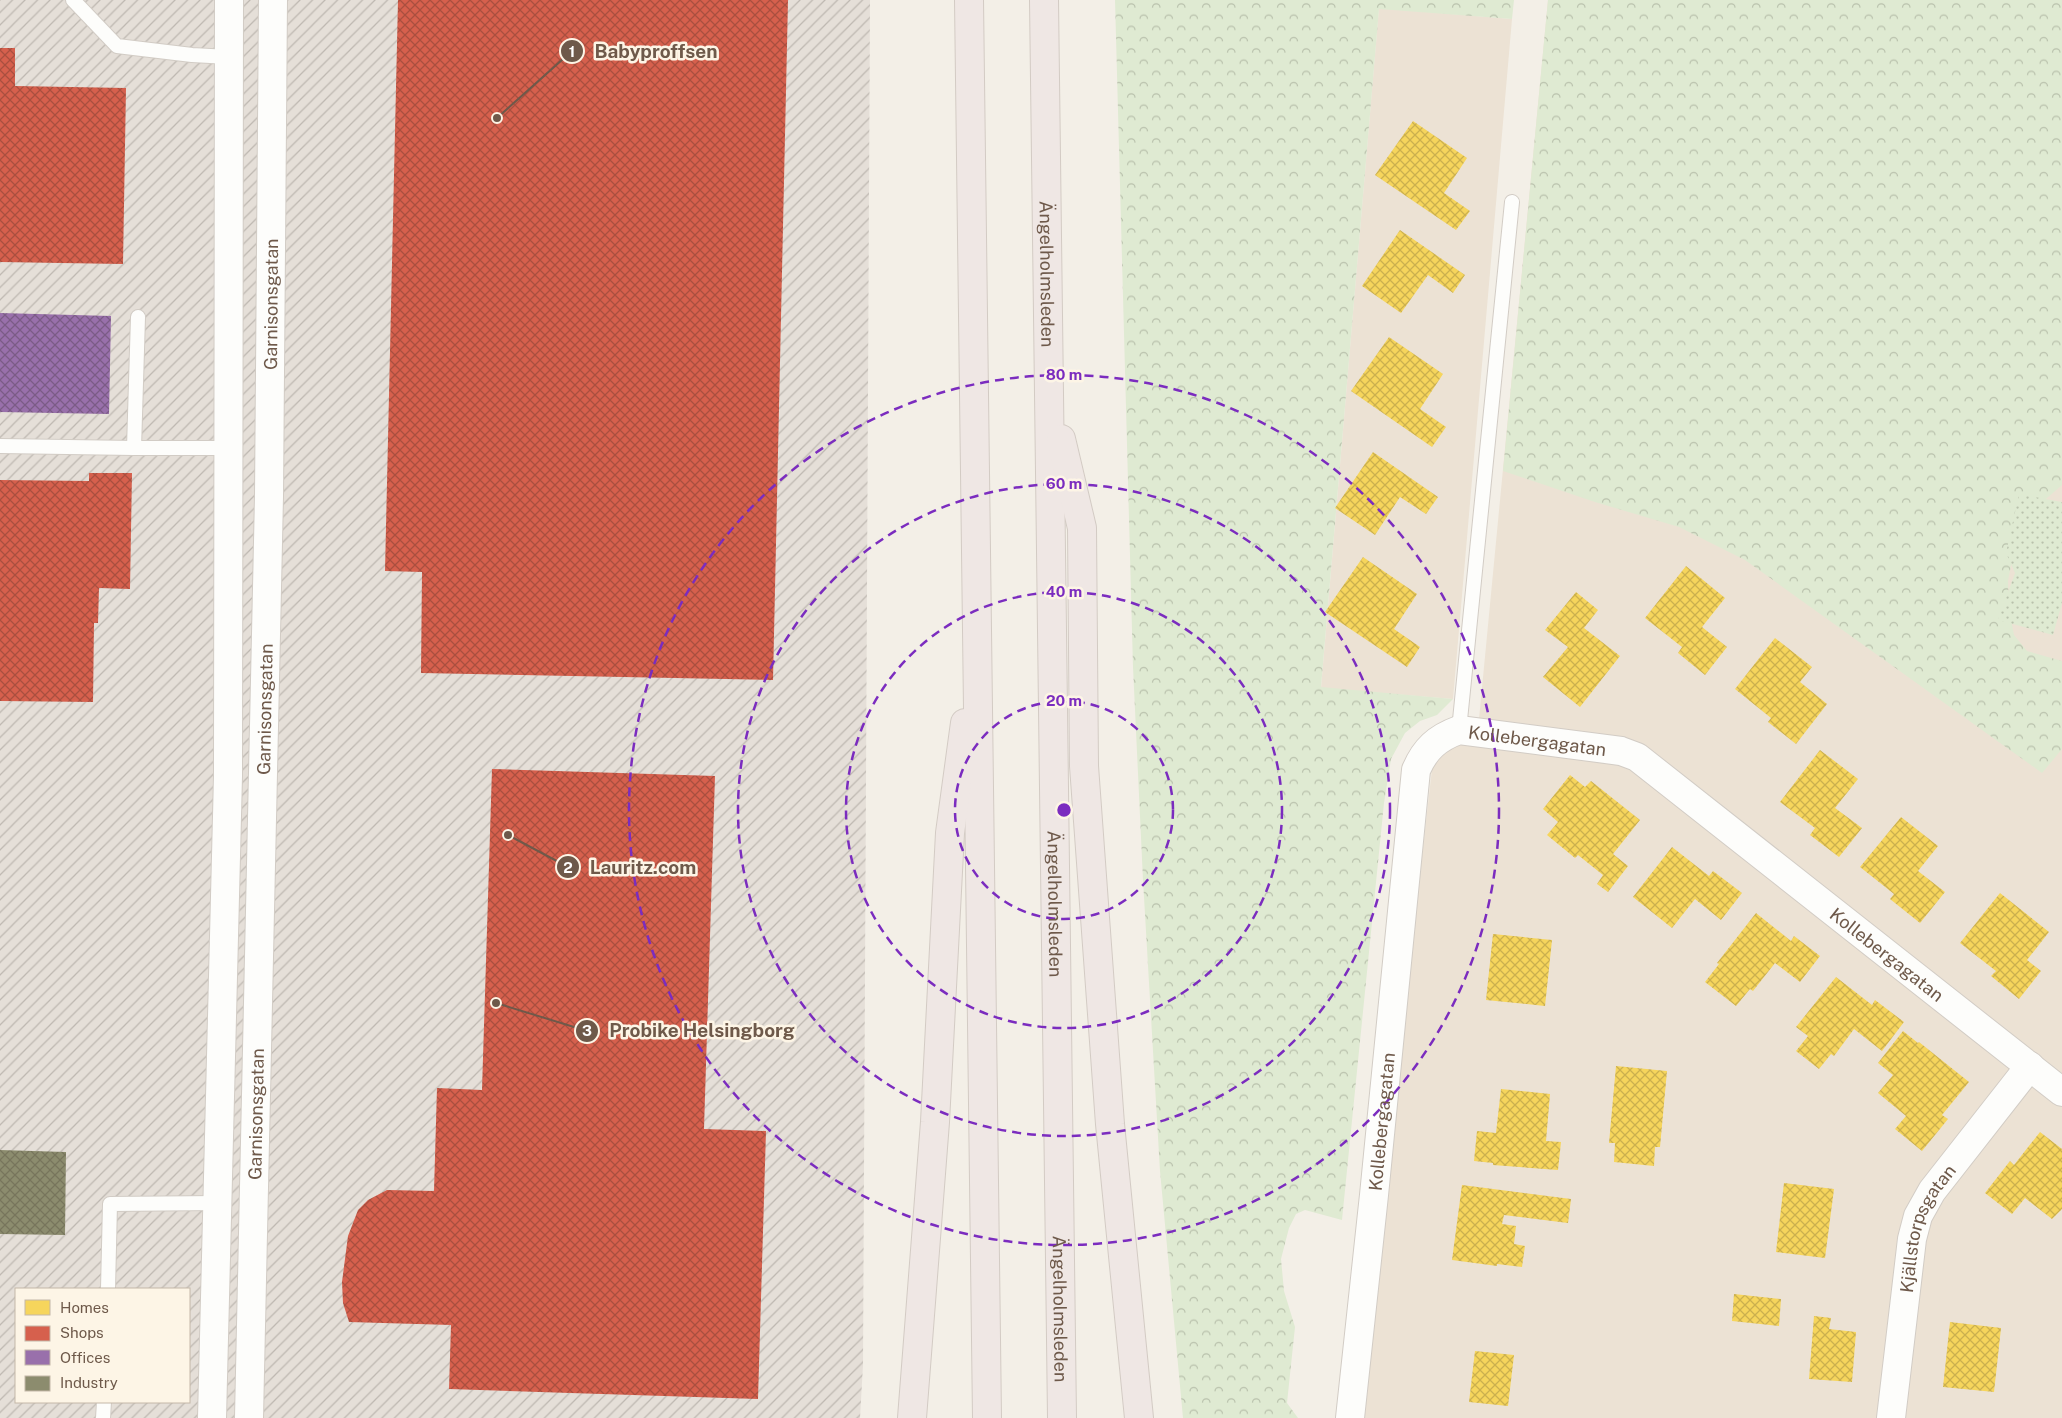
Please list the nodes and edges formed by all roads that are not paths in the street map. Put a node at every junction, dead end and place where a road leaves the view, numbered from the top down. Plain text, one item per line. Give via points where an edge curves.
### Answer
1 (73, 0) edge
2 (229, 0) edge
3 (273, 0) edge
4 (969, 0) edge
5 (1044, 0) edge
6 (229, 57) junction
7 (1512, 202) dead end
8 (138, 317) dead end
9 (1049, 391) junction
10 (0, 446) edge
11 (134, 448) junction
12 (228, 448) junction
13 (977, 630) junction
14 (1459, 730) junction
15 (2030, 1066) junction
16 (2062, 1092) edge
17 (217, 1203) junction
18 (108, 1288) edge
19 (104, 1403) edge
20 (103, 1418) edge
21 (212, 1418) edge
22 (249, 1418) edge
23 (912, 1418) edge
24 (987, 1418) edge
25 (1062, 1418) edge
26 (1139, 1418) edge
27 (1350, 1418) edge
28 (1891, 1418) edge

1 - 6 lane via 117,46
2 - 6 street, Garnisonsgatan
3 - 22 street, Garnisonsgatan via 268,506
4 - 13 highway
5 - 9 highway, Ängelholmsleden
6 - 12 street, Garnisonsgatan
7 - 14 lane
8 - 11 lane
9 - 25 highway, Ängelholmsleden
9 - 26 highway via 1082,528 1085,776 1110,1124
10 - 11 lane
11 - 12 lane
12 - 17 street, Garnisonsgatan via 228,776
13 - 23 highway via 950,833 936,1122
13 - 24 highway
14 - 15 street, Kollebergagatan via 1621,752 1637,757
14 - 27 street, Kollebergagatan via 1432,745 1421,757 1416,770
15 - 16 street, Kollebergagatan
15 - 28 street, Kjällstorpsgatan via 1932,1191 1918,1216 1912,1239
17 - 18 lane via 110,1204
17 - 21 street, Garnisonsgatan
19 - 20 lane

